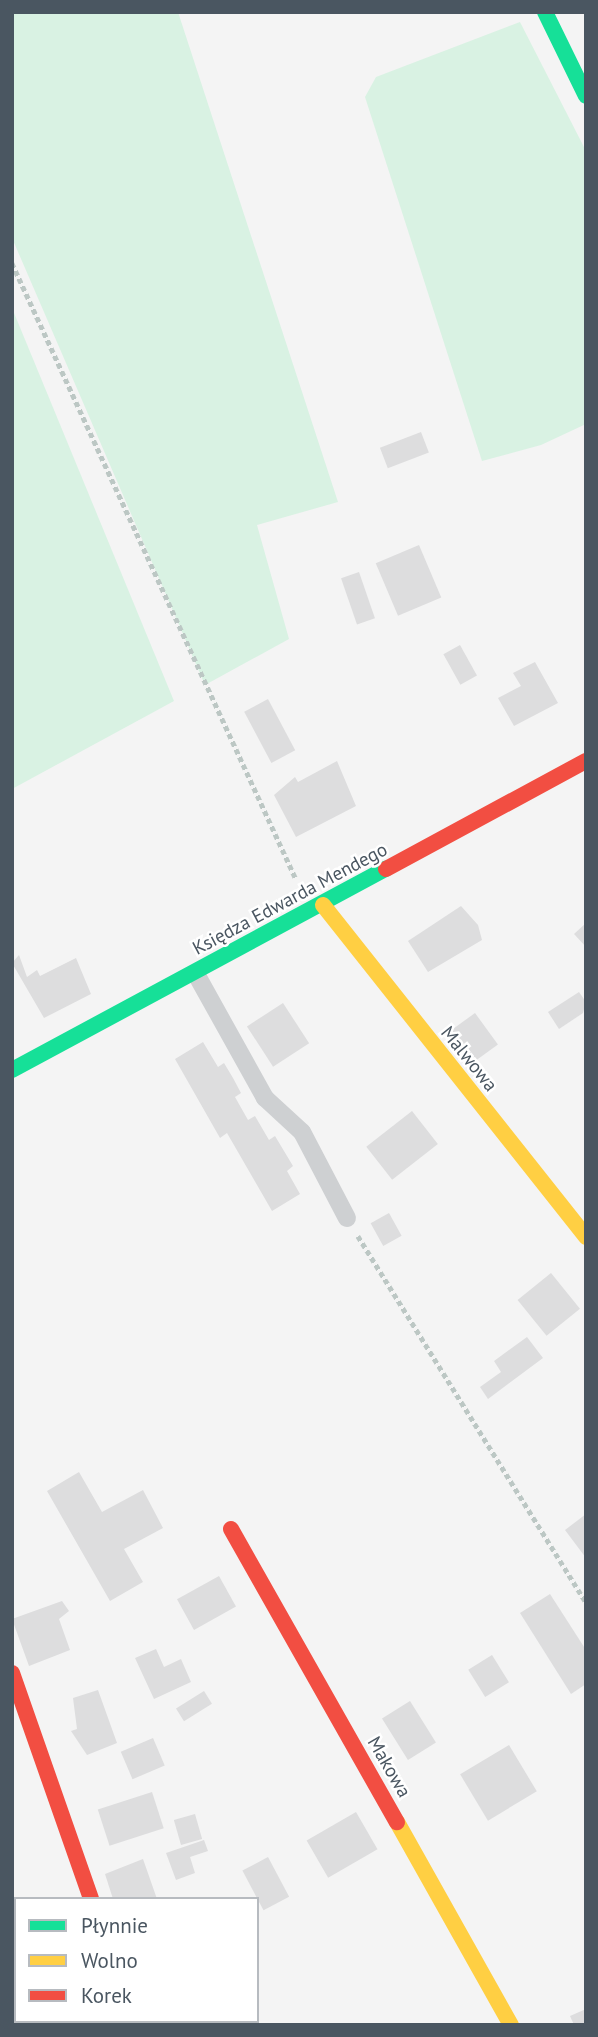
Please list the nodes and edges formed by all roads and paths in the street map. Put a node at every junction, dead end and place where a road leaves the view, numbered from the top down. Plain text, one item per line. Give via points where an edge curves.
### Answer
1 (545, 12) edge
2 (586, 96) edge
3 (12, 263) edge
4 (586, 761) edge
5 (318, 908) junction
6 (196, 974) junction
7 (12, 1070) edge
8 (346, 1218) joint
9 (586, 1237) edge
10 (231, 1529) dead end
11 (586, 1602) edge
12 (12, 1673) edge
13 (90, 1897) edge
14 (511, 2025) edge

1 - 2 street
3 - 5 path
4 - 5 street, Księdza Edwarda Mendego
5 - 6 street, Księdza Edwarda Mendego
5 - 9 street, Malwowa
6 - 7 street, Księdza Edwarda Mendego
6 - 8 lane via 265,1098 302,1132
8 - 11 path
10 - 14 street, Makowa
12 - 13 street

